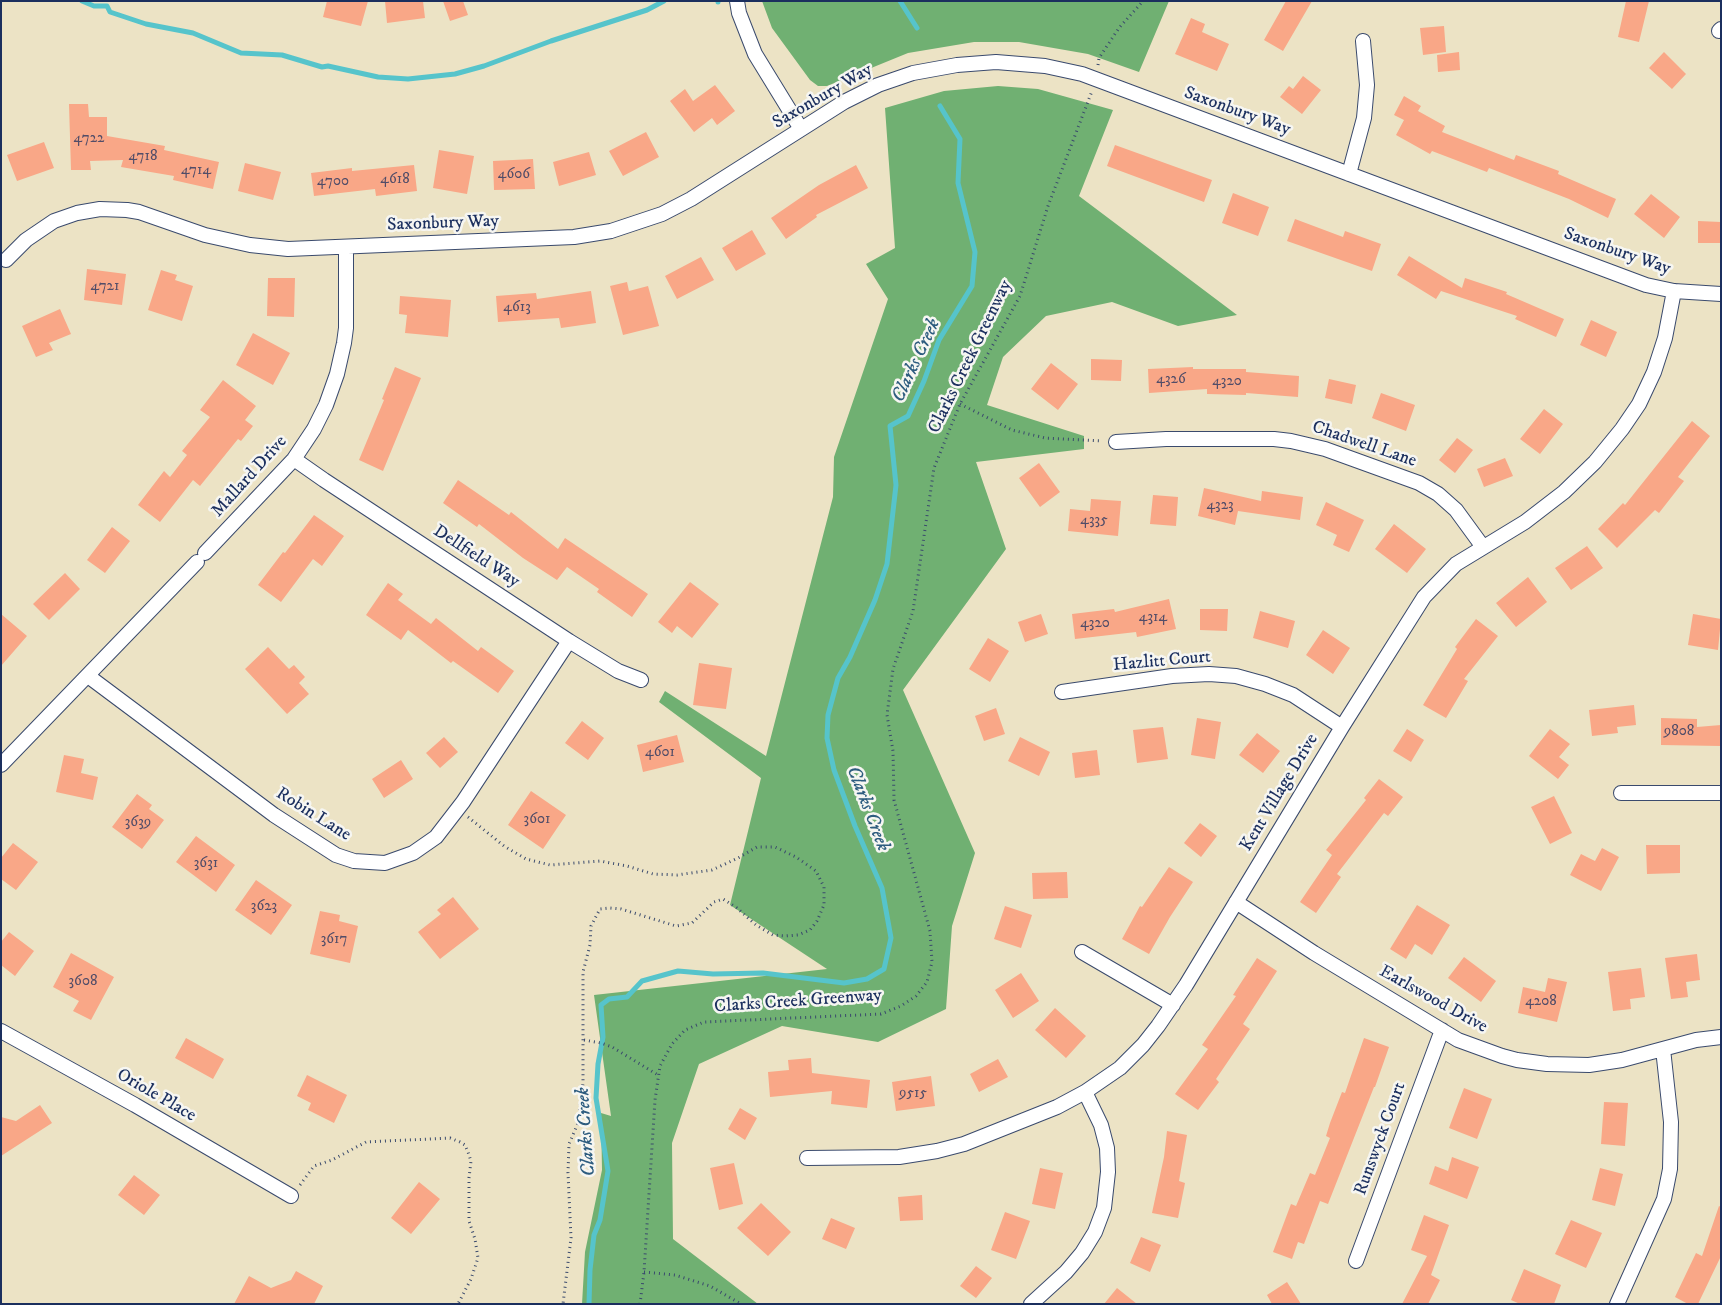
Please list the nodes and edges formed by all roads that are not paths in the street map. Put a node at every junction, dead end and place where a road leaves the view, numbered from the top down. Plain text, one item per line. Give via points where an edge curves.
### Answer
1 (737, 1) edge
2 (1363, 41) dead end
3 (801, 129) junction
4 (1349, 174) junction
5 (346, 247) junction
6 (6, 260) dead end
7 (1674, 291) junction
8 (1721, 294) edge
9 (1116, 442) road end
10 (294, 459) junction
11 (1483, 547) junction
12 (569, 641) junction
13 (88, 676) junction
14 (641, 680) dead end
15 (1062, 692) dead end
16 (1342, 727) junction
17 (1, 765) edge
18 (1721, 793) edge
19 (1621, 794) dead end
20 (1236, 902) junction
21 (1082, 952) dead end
22 (1173, 1005) junction
23 (1442, 1030) junction
24 (1, 1031) edge
25 (1721, 1037) edge
26 (1663, 1049) junction
27 (1085, 1092) junction
28 (807, 1158) dead end
29 (291, 1196) road end
30 (1356, 1261) dead end
31 (1031, 1304) edge
32 (1617, 1304) edge

1 - 3 street via 755,54
2 - 4 street via 1367,85 1365,110
3 - 4 street, Saxonbury Way via 844,102 913,73 956,64 996,62 1045,66 1082,74
3 - 5 street, Saxonbury Way via 691,199 662,214 611,231 574,237
4 - 7 street, Saxonbury Way via 1646,285
5 - 6 street, Saxonbury Way via 288,249 250,245 205,235 139,212 100,209 54,221 26,240
5 - 10 street, Mallard Drive via 346,328 337,374 322,413
7 - 8 street, Saxonbury Way
7 - 11 street, Kent Village Drive via 1666,338 1654,372 1639,404 1622,429 1564,492 1525,522
9 - 11 street, Chadwell Lane via 1274,439 1325,449 1419,483 1438,494 1456,510
10 - 12 street, Dellfield Way
10 - 13 street, Mallard Drive
11 - 16 street, Kent Village Drive via 1456,564 1424,597
12 - 13 street, Robin Lane via 436,837 413,853 386,863 354,861 336,854 274,815
12 - 14 street, Dellfield Way via 618,672
13 - 17 street, Mallard Drive
15 - 16 street, Hazlitt Court via 1172,676 1236,676 1293,695
16 - 20 street, Kent Village Drive
18 - 19 street
20 - 22 street, Kent Village Drive
20 - 23 street, Earlswood Drive
21 - 22 street
22 - 27 street, Kent Village Drive via 1120,1068
23 - 26 street, Earlswood Drive via 1458,1040 1502,1056 1547,1064 1622,1060
23 - 30 street, Runswyck Court
24 - 29 street, Oriole Place
25 - 26 street, Earlswood Drive
26 - 32 street via 1671,1122 1670,1169 1664,1199
27 - 28 street, Kent Village Drive via 1008,1128 936,1151 878,1158
27 - 31 street via 1101,1125 1107,1148 1104,1208 1082,1254

